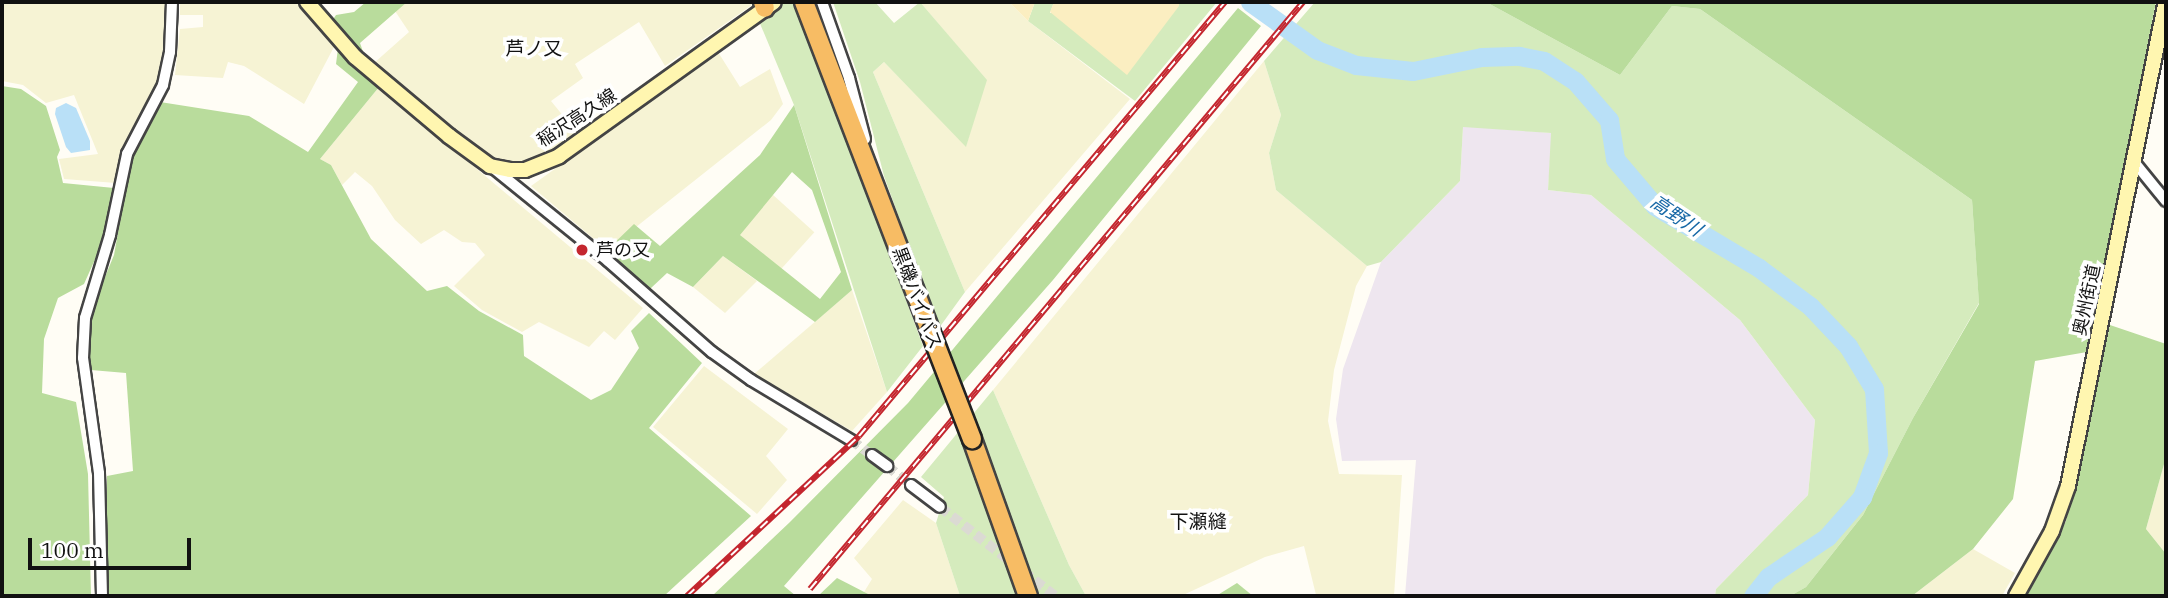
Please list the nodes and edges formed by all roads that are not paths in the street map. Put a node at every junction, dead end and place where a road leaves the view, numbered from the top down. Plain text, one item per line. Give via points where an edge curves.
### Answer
1 (172, 2) edge
2 (307, 2) edge
3 (804, 2) edge
4 (822, 2) edge
5 (2166, 2) edge
6 (768, 4) edge
7 (2135, 163) junction
8 (490, 166) junction
9 (876, 191) junction
10 (2166, 201) edge
11 (851, 440) tunnel mouth
12 (872, 455) tunnel mouth
13 (887, 466) tunnel mouth
14 (911, 485) tunnel mouth
15 (940, 507) tunnel mouth
16 (1003, 526) junction
17 (102, 596) edge
18 (1018, 596) edge
19 (1028, 596) edge
20 (2016, 596) edge

1 - 17 street via 168,69 127,154 85,318 83,358 99,473
2 - 8 main road, 稲沢高久線 via 355,57
3 - 9 highway, 黒磯バイパス
4 - 9 street via 849,78
5 - 7 main road, 奥州街道
6 - 8 main road, 稲沢高久線 via 559,156 525,170
7 - 10 street
7 - 20 main road, 奥州街道 via 2068,486 2052,531
8 - 11 street via 723,361
9 - 16 highway, 黒磯バイパス, bridge
12 - 13 street
14 - 15 street
16 - 18 highway
16 - 19 highway, 黒磯バイパス

